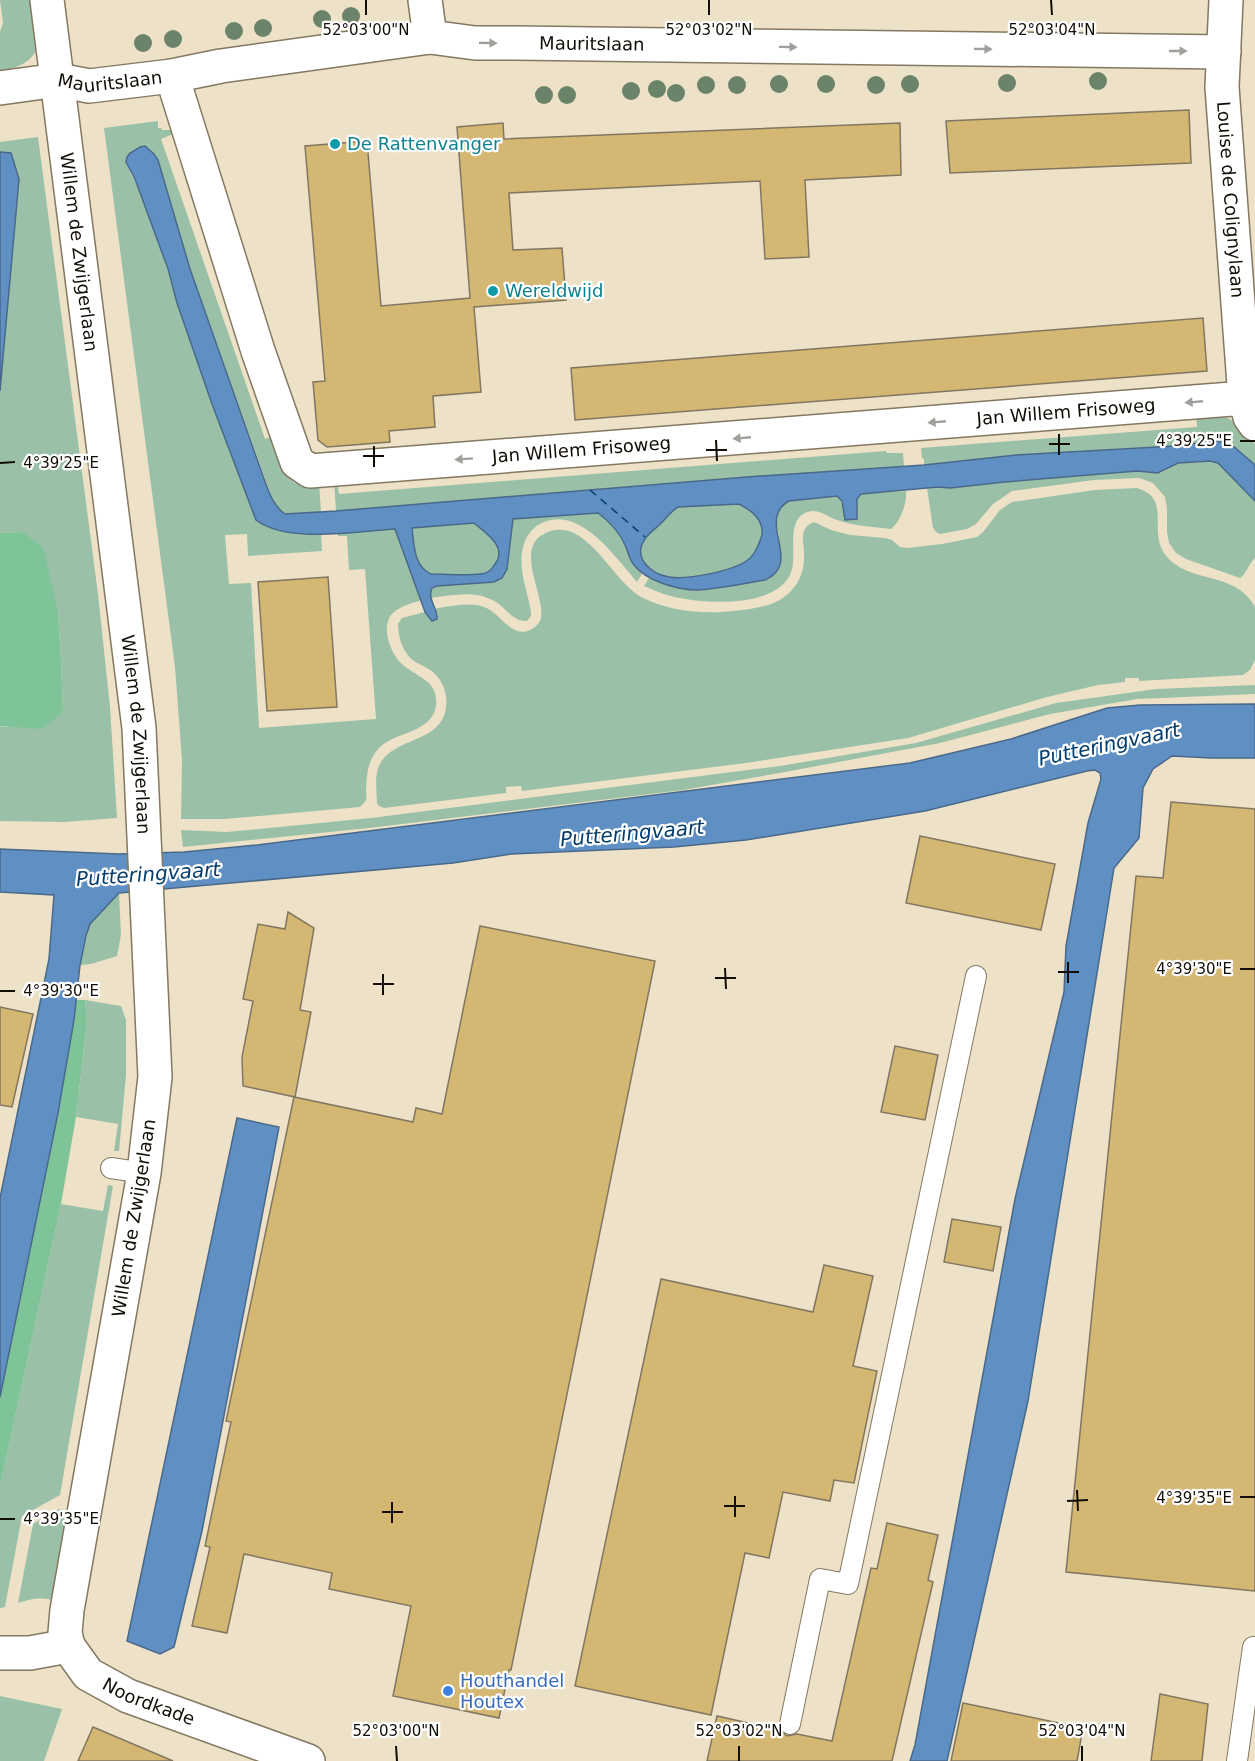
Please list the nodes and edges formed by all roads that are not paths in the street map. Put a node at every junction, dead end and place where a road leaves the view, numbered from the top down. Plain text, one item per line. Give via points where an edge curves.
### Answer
1 (47, 0) edge
2 (425, 0) edge
3 (1226, 0) edge
4 (430, 37) junction
5 (1224, 52) junction
6 (172, 76) junction
7 (58, 80) junction
8 (0, 88) edge
9 (1250, 411) edge
10 (976, 976) dead end
11 (111, 1168) dead end
12 (144, 1173) junction
13 (68, 1646) junction
14 (1255, 1647) edge
15 (0, 1653) edge
16 (790, 1724) dead end
17 (308, 1761) edge
18 (1237, 1761) edge

1 - 7 street, Willem de Zwijgerlaan
2 - 4 street
3 - 5 street, Louise de Colignylaan
4 -> 5 street, Mauritslaan via 475,43
4 - 6 street, Mauritslaan
5 - 9 street, Louise de Colignylaan via 1222,87
6 - 7 street, Mauritslaan via 89,86
9 -> 6 street, Jan Willem Frisoweg via 310,471 297,462 258,351
7 - 8 street, Mauritslaan
7 - 12 street, Willem de Zwijgerlaan via 139,728 155,1077
10 - 16 lane via 848,1584 820,1579
11 - 12 lane
12 - 13 street, Willem de Zwijgerlaan via 67,1610
13 - 15 street via 30,1653
13 - 17 street, Noordkade via 88,1674 128,1696
14 - 18 lane

